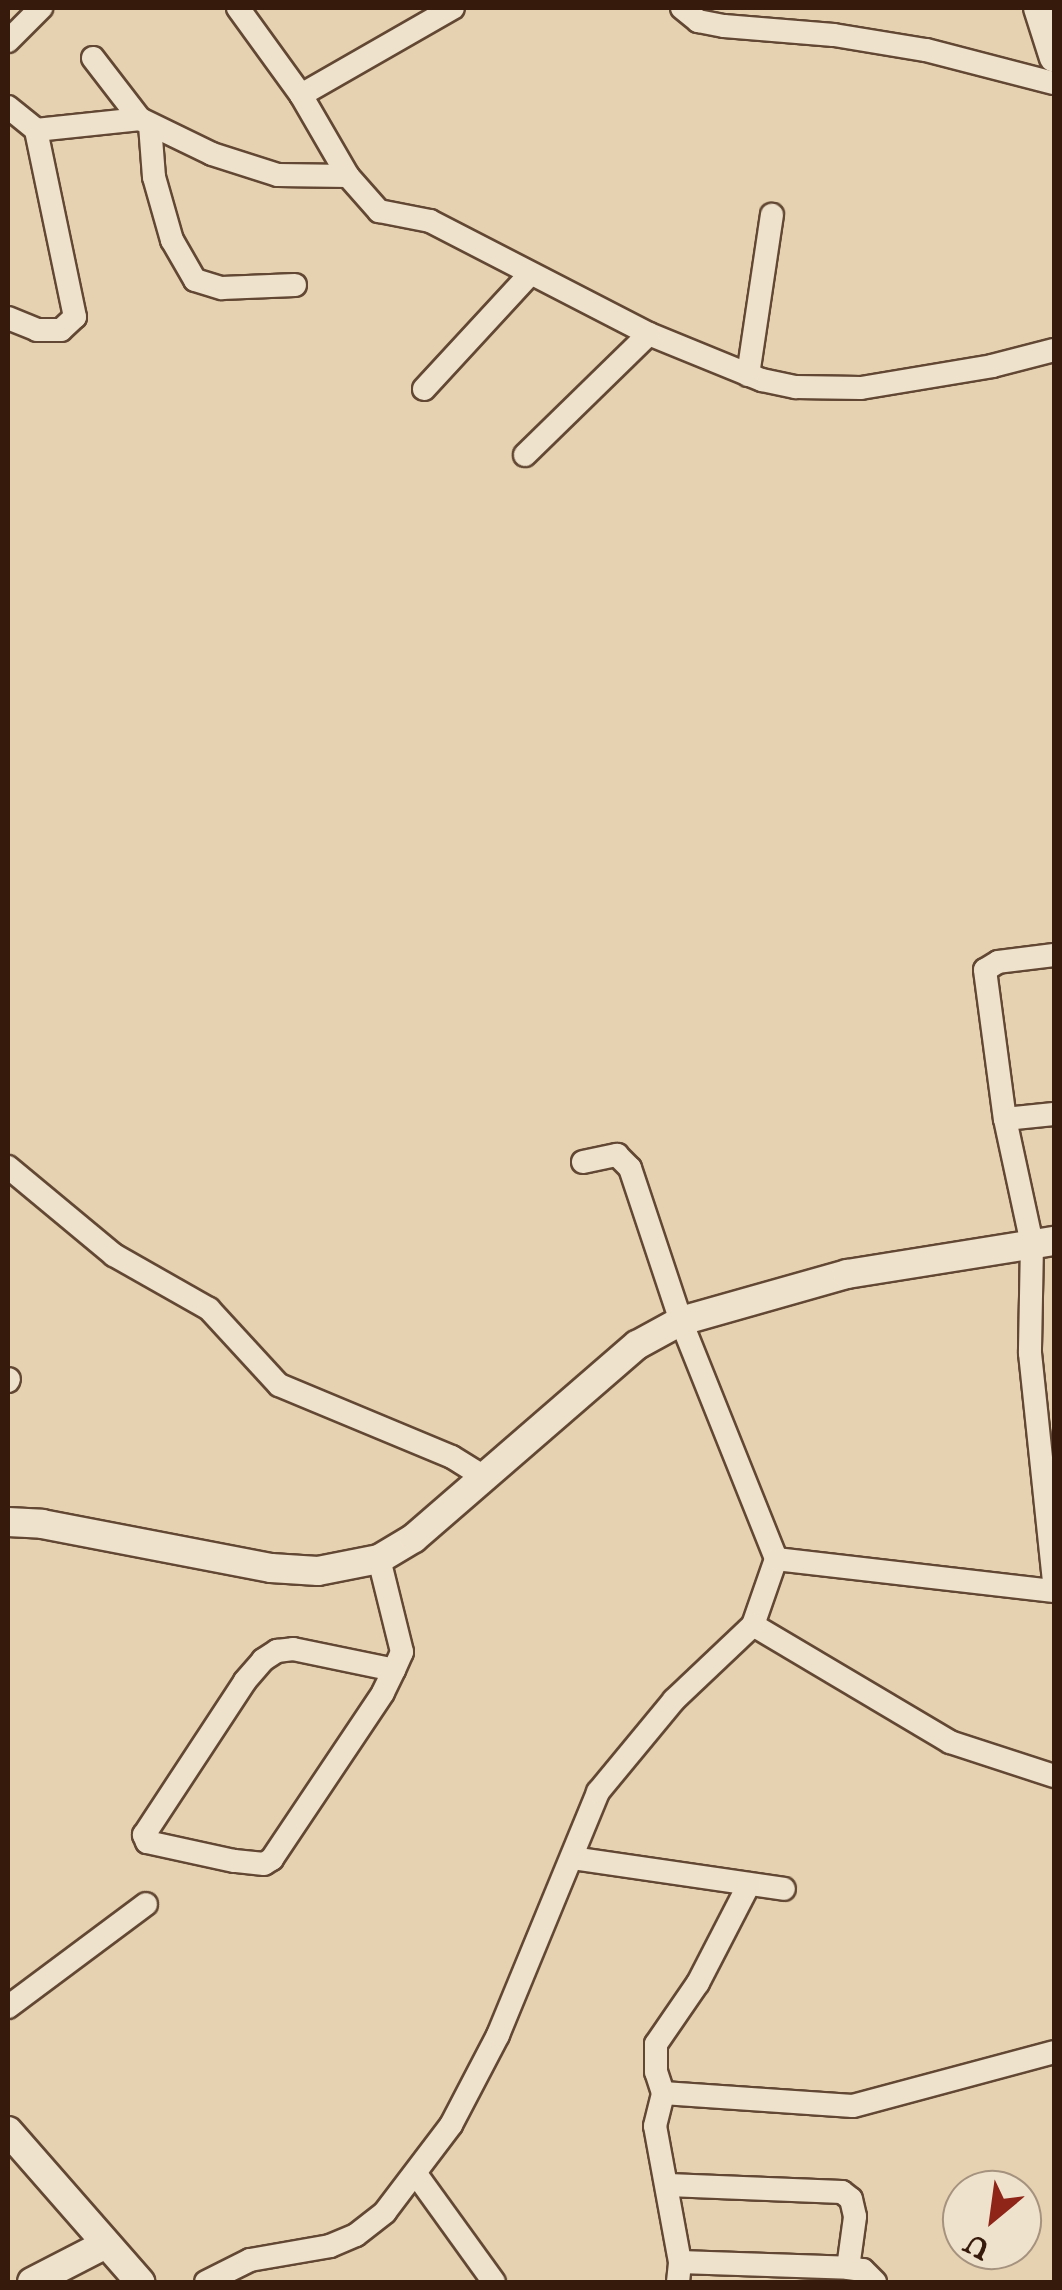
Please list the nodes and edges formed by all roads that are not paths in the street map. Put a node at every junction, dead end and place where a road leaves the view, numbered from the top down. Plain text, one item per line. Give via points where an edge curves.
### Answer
1 (238, 8) edge
2 (453, 8) edge
3 (682, 8) edge
4 (1038, 8) edge
5 (31, 11) edge
6 (8, 41) edge
7 (93, 58) dead end
8 (1054, 58) edge
9 (1054, 83) edge
10 (301, 94) junction
11 (8, 107) edge
12 (145, 122) junction
13 (36, 130) junction
14 (348, 176) junction
15 (772, 216) dead end
16 (530, 274) junction
17 (296, 286) dead end
18 (8, 318) edge
19 (648, 334) junction
20 (1054, 350) edge
21 (748, 375) junction
22 (424, 388) dead end
23 (525, 454) dead end
24 (1054, 955) edge
25 (1054, 1114) edge
26 (1005, 1119) junction
27 (584, 1162) dead end
28 (8, 1167) edge
29 (1043, 1243) edge
30 (681, 1321) junction
31 (1054, 1350) edge
32 (1030, 1353) junction
33 (485, 1478) junction
34 (8, 1522) edge
35 (380, 1558) junction
36 (776, 1559) junction
37 (1054, 1582) edge
38 (1054, 1591) edge
39 (753, 1626) junction
40 (394, 1670) junction
41 (1054, 1776) edge
42 (572, 1858) junction
43 (749, 1884) junction
44 (784, 1889) dead end
45 (146, 1904) dead end
46 (8, 2007) edge
47 (1054, 2052) edge
48 (664, 2094) junction
49 (8, 2131) edge
50 (416, 2174) junction
51 (668, 2185) junction
52 (106, 2244) junction
53 (848, 2268) junction
54 (679, 2272) edge
55 (32, 2282) edge
56 (140, 2282) edge
57 (206, 2282) edge
58 (494, 2282) edge
59 (874, 2282) edge

1 - 10 street
2 - 10 street
3 - 9 street via 698,21 926,50
4 - 8 street
5 - 6 street
7 - 12 street
10 - 14 street
11 - 13 street
12 - 13 street
12 - 14 street via 278,175
12 - 17 street via 172,240 195,280 222,288
13 - 18 street via 75,316 61,330 37,330
14 - 16 street via 379,211 430,221
15 - 21 street
16 - 19 street
16 - 22 street
19 - 21 street
19 - 23 street
20 - 21 street via 861,388 796,388
24 - 26 street via 998,962 985,970
25 - 26 street
26 - 29 street
27 - 30 street via 624,1158
28 - 33 street via 114,1255 210,1309 279,1385
29 - 30 street via 847,1274
29 - 32 street
30 - 33 street via 637,1345
30 - 36 street
31 - 32 street
32 - 37 street
33 - 35 street
34 - 35 street via 271,1568 318,1571
35 - 40 street via 402,1652
36 - 38 street
36 - 39 street
39 - 41 street via 950,1742
39 - 42 street via 674,1700 598,1792
40 - 40 street via 272,1859 234,1861 147,1842 144,1836 263,1660 293,1649
42 - 43 street
42 - 50 street via 498,2035 451,2125
43 - 44 street
43 - 48 street via 698,1982 659,2035 656,2072
45 - 46 street
47 - 48 street via 853,2106
48 - 51 street via 655,2126
49 - 52 street
50 - 57 street via 356,2235 250,2260
50 - 58 street
51 - 53 street via 842,2192 854,2216
51 - 54 street
52 - 55 street
52 - 56 street
53 - 54 street
53 - 59 street via 864,2270

